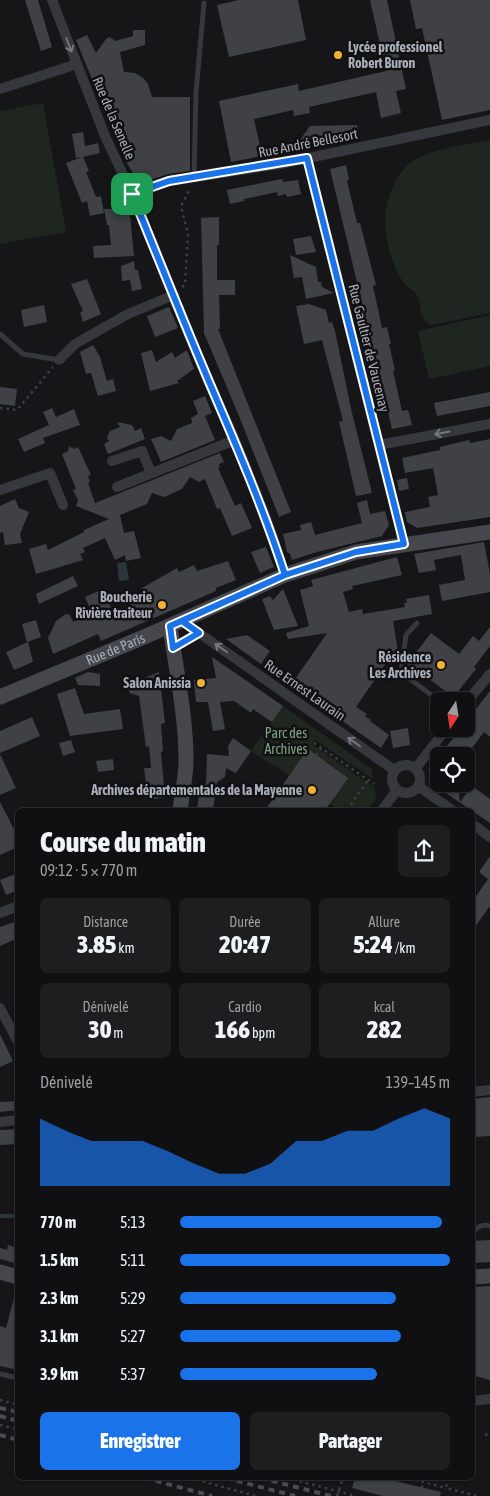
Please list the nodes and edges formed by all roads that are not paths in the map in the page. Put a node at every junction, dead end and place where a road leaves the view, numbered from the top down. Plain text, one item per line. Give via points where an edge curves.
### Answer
1 (52, 0) edge
2 (204, 3) dead end
3 (77, 64) junction
4 (0, 89) edge
5 (490, 120) edge
6 (307, 158) junction
7 (194, 177) junction
8 (132, 194) junction
9 (174, 295) junction
10 (0, 334) edge
11 (59, 360) joint
12 (490, 424) edge
13 (235, 440) junction
14 (379, 445) junction
15 (112, 461) dead end
16 (151, 473) junction
17 (117, 486) dead end
18 (1, 489) edge
19 (63, 505) dead end
20 (490, 532) edge
21 (404, 544) junction
22 (285, 575) junction
23 (417, 623) dead end
24 (176, 624) junction
25 (199, 633) junction
26 (173, 648) junction
27 (490, 674) edge
28 (475, 693) edge
29 (430, 694) edge
30 (0, 697) edge
31 (439, 738) edge
32 (416, 768) junction
33 (394, 770) junction
34 (418, 786) junction
35 (396, 790) junction
36 (180, 808) edge
37 (383, 808) edge
38 (449, 808) edge
39 (475, 826) edge
40 (490, 837) edge
41 (15, 907) edge
42 (0, 913) edge
43 (0, 1008) edge
44 (15, 1036) edge
45 (490, 1090) edge
46 (475, 1092) edge
47 (15, 1120) edge
48 (0, 1122) edge
49 (490, 1226) edge
50 (475, 1230) edge
51 (0, 1272) edge
52 (15, 1276) edge
53 (490, 1276) edge
54 (475, 1277) edge
55 (0, 1374) edge
56 (15, 1377) edge
57 (490, 1399) edge
58 (475, 1401) edge

1 -> 3 street, Rue de la Senelle
2 - 7 lane via 196,92
3 - 4 street
3 - 8 street, Rue de la Senelle
5 - 6 street, Rue André Bellesort
6 - 7 street, Rue André Bellesort
6 - 14 street, Rue Gaultier de Vaucenay
7 - 8 street, Rue André Bellesort via 169,181
8 - 9 street, Rue de la Senelle
9 - 11 street via 128,314 75,344
9 - 13 street, Rue de la Senelle
10 - 11 lane via 23,354
12 -> 14 street
13 - 16 street
13 - 22 street, Rue de la Senelle
14 - 21 street, Rue Gaultier de Vaucenay
15 - 16 street via 142,451
16 - 17 street
18 - 19 street via 50,473
20 - 21 main road, Rue de Paris
21 - 22 main road, Rue de Paris via 356,552
22 - 24 main road, Rue de Paris
23 - 29 lane via 406,635 401,672
24 - 25 street, Rue Ernest Laurain
24 - 26 main road
24 - 30 main road, Rue de Paris
25 - 26 street
33 -> 25 street, Rue Ernest Laurain
26 - 36 main road via 186,763
27 - 28 street
31 - 32 street
32 - 33 street via 402,765
32 - 34 street via 420,776
33 - 35 street via 391,778
34 - 35 street via 408,793
34 - 38 street
35 - 37 street
39 - 40 street
41 - 42 street
43 - 44 street
45 - 46 street
47 - 48 street
49 - 50 lane
51 - 52 main road
53 - 54 main road
55 - 56 lane
57 - 58 street

